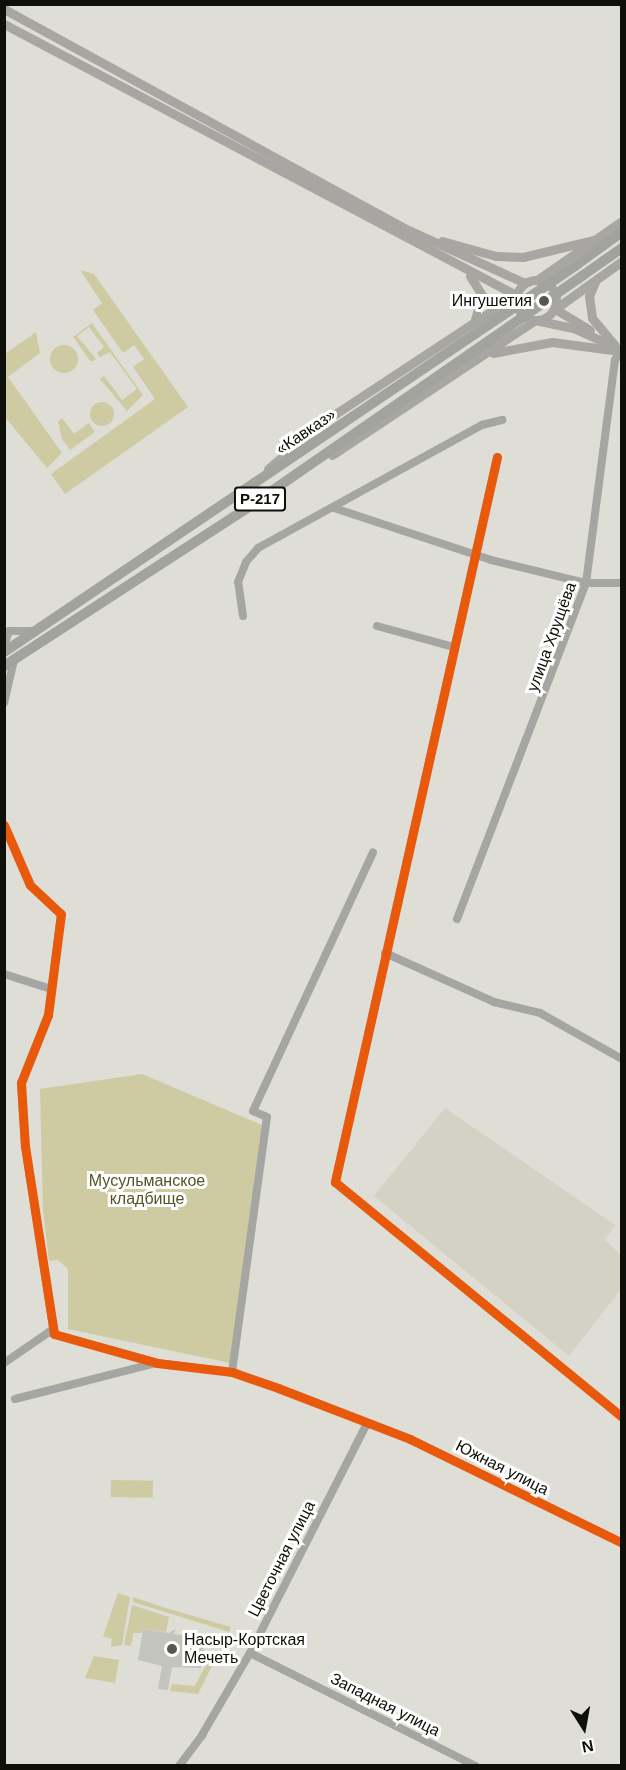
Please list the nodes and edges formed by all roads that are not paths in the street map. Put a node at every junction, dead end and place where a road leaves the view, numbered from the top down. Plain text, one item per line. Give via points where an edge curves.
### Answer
1 (4, 9) edge
2 (4, 24) edge
3 (621, 221) edge
4 (402, 227) junction
5 (621, 232) edge
6 (594, 240) junction
7 (621, 248) edge
8 (621, 261) edge
9 (469, 274) junction
10 (597, 278) junction
11 (537, 280) junction
12 (525, 283) junction
13 (516, 295) junction
14 (555, 309) junction
15 (535, 320) junction
16 (471, 325) junction
17 (609, 344) junction
18 (621, 352) edge
19 (487, 354) junction
20 (502, 420) dead end
21 (497, 457) dead end
22 (227, 504) junction
23 (334, 508) junction
24 (243, 510) junction
25 (474, 556) junction
26 (586, 583) junction
27 (621, 584) edge
28 (243, 616) dead end
29 (377, 626) dead end
30 (40, 628) junction
31 (453, 647) junction
32 (4, 648) edge
33 (4, 652) edge
34 (9, 663) edge
35 (7, 681) edge
36 (4, 703) edge
37 (4, 825) edge
38 (373, 853) dead end
39 (457, 920) dead end
40 (385, 953) junction
41 (4, 974) edge
42 (51, 989) junction
43 (621, 1059) edge
44 (52, 1330) junction
45 (4, 1363) edge
46 (157, 1363) junction
47 (232, 1372) junction
48 (15, 1399) dead end
49 (621, 1417) edge
50 (367, 1423) junction
51 (621, 1543) edge
52 (250, 1653) junction
53 (179, 1766) edge
54 (476, 1766) edge

1 - 4 main road
2 - 9 main road
3 - 6 main road
4 - 6 main road via 496,256 550,253
4 - 12 main road via 489,270
5 - 22 highway, «Кавказ» / Р-217, bridge
6 - 11 main road
7 - 24 highway, «Кавказ» / Р-217, bridge
8 - 10 main road
9 - 13 main road
9 - 16 main road via 483,303
10 - 14 main road
10 - 18 main road via 589,296 592,318
11 - 12 main road
11 - 14 main road via 554,289
12 - 13 main road
13 - 15 main road via 521,314
13 - 16 main road, Р-217
14 - 15 main road
14 - 17 main road
15 - 17 main road via 573,328
15 - 19 main road, Р-217
16 - 22 main road, Р-217 via 320,424
17 - 18 main road
18 - 19 main road, Р-217 via 552,342
18 - 26 street, улица Хрущёва via 615,360
19 - 24 main road, Р-217
20 - 23 street via 482,424
21 - 25 street
22 - 30 highway, «Кавказ» / Р-217
23 - 25 street
23 - 28 street via 258,548 246,562 238,582
24 - 34 highway, «Кавказ» / Р-217
25 - 26 street
25 - 31 street
26 - 27 street
26 - 39 street, улица Хрущёва
29 - 31 street
30 - 32 street via 22,634 9,631
30 - 33 highway, «Кавказ» / Р-217
31 - 40 street
34 - 35 street
35 - 36 street
37 - 42 street via 25,877 61,914
38 - 47 street via 253,1111 267,1117
40 - 43 street via 494,1002 540,1013
40 - 49 street via 335,1182
41 - 42 street
42 - 44 street via 48,1015 21,1083 25,1146
44 - 45 street
44 - 46 street
46 - 47 street, Южная улица
46 - 48 street
47 - 50 street, Южная улица
50 - 51 street, Южная улица via 410,1438
50 - 52 street, Цветочная улица
52 - 53 street, Цветочная улица
52 - 54 street, Западная улица

